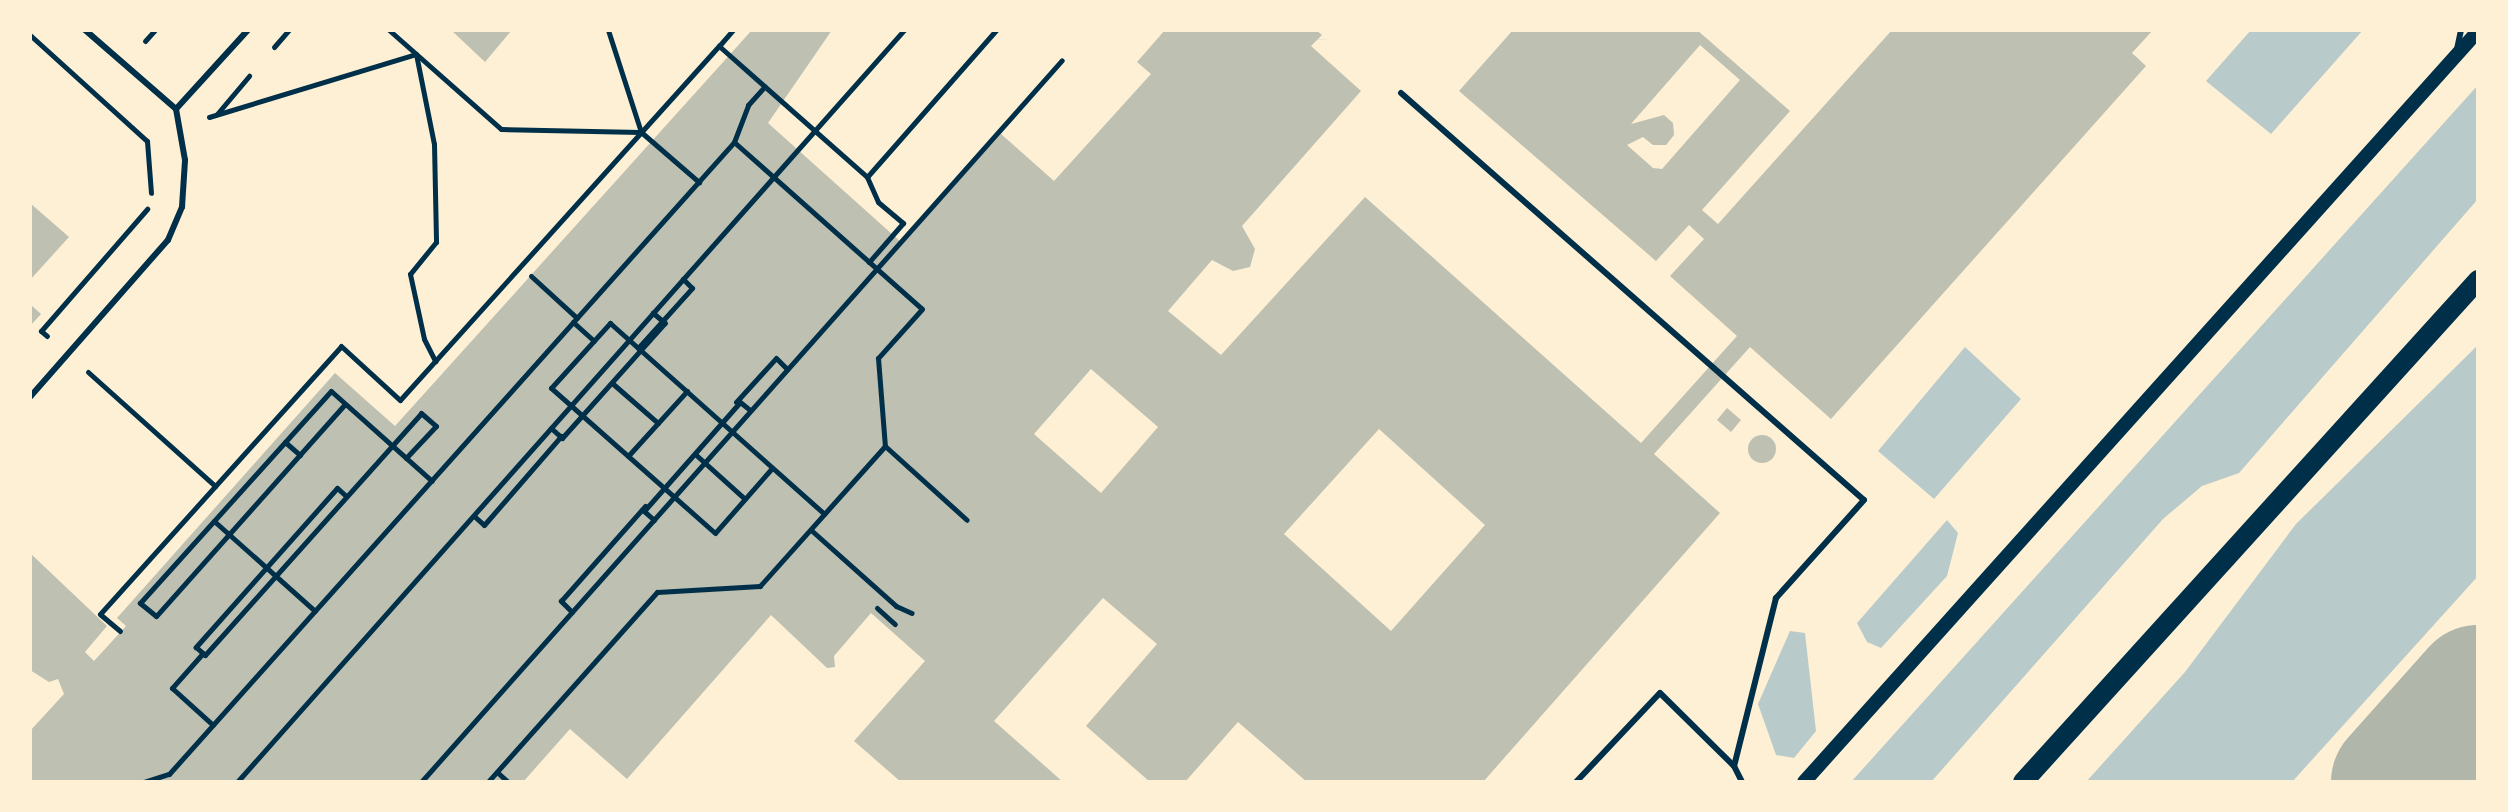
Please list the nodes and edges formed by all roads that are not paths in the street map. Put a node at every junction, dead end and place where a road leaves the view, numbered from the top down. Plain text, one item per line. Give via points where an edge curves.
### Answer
1 (85, 30) edge
2 (248, 30) edge
3 (2461, 30) edge
4 (2478, 31) edge
5 (2455, 56) junction
6 (1401, 93) dead end
7 (176, 109) junction
8 (2478, 280) edge
9 (30, 397) edge
10 (1734, 766) junction
11 (1576, 782) edge
12 (1742, 782) edge
13 (1804, 782) edge
14 (2023, 782) edge

1 - 7 lane
2 - 7 lane
3 - 5 lane
4 - 5 street
5 - 13 street
6 - 10 lane via 1864,500 1776,598
7 - 9 lane via 185,160 182,207 168,240
8 - 14 main road
10 - 11 lane via 1660,693
10 - 12 lane

